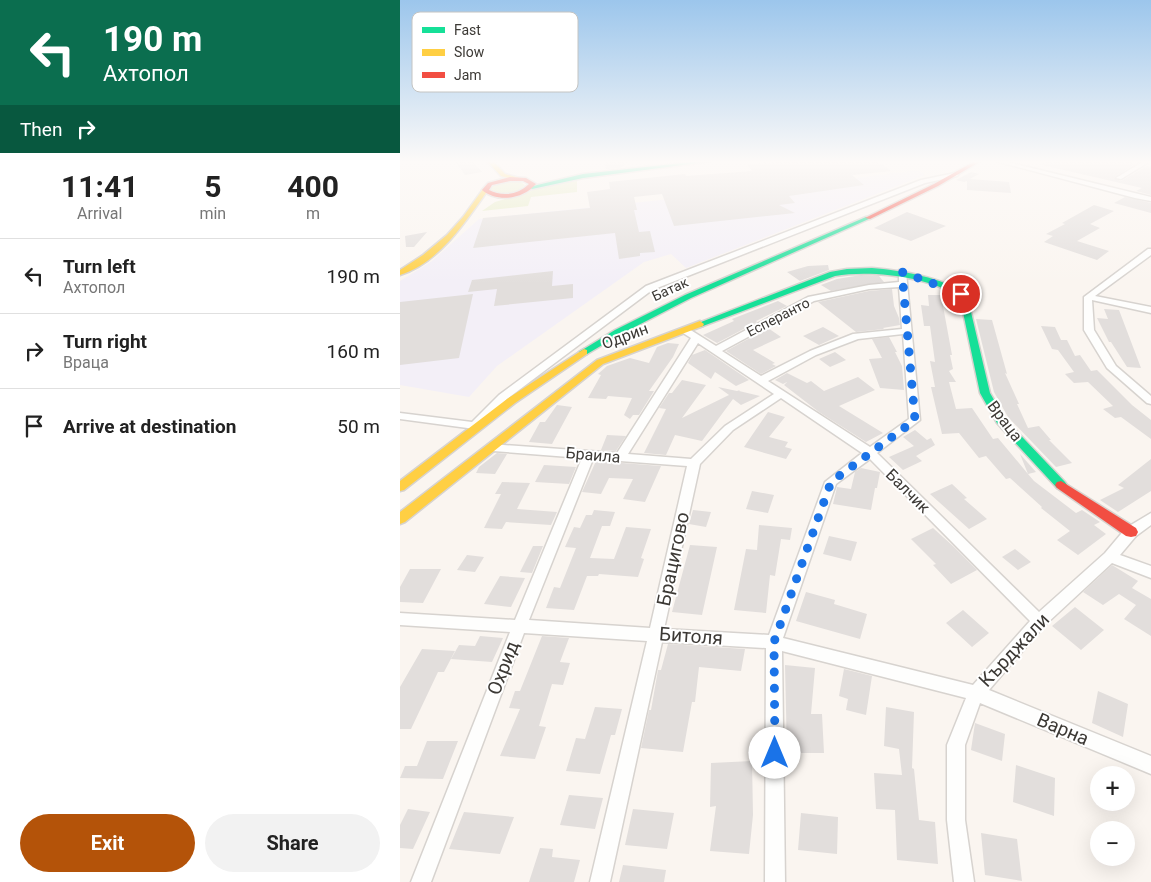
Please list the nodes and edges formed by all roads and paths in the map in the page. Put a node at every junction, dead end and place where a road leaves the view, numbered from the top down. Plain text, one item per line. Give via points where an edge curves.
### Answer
1 (477, 202) edge
2 (490, 202) edge
3 (870, 202) edge
4 (901, 202) edge
5 (464, 220) junction
6 (1151, 250) edge
7 (400, 273) edge
8 (902, 278) junction
9 (1088, 297) junction
10 (1151, 310) edge
11 (906, 331) junction
12 (691, 334) junction
13 (716, 350) junction
14 (762, 380) junction
15 (782, 393) junction
16 (1151, 401) edge
17 (400, 416) edge
18 (475, 426) junction
19 (493, 447) junction
20 (870, 452) junction
21 (589, 455) junction
22 (620, 457) junction
23 (694, 463) junction
24 (400, 487) edge
25 (400, 518) edge
26 (1151, 518) edge
27 (1131, 532) junction
28 (1110, 557) junction
29 (1151, 572) edge
30 (400, 619) edge
31 (1039, 621) junction
32 (520, 625) junction
33 (656, 633) junction
34 (774, 642) junction
35 (976, 693) junction
36 (1151, 766) edge
37 (421, 882) edge
38 (600, 882) edge
39 (776, 882) edge
40 (964, 882) edge

1 - 5 street
2 - 5 street
3 - 18 street via 648,288 503,397
4 - 18 street, Батак via 629,325 542,378
5 - 7 street via 432,252
6 - 9 street
8 - 11 street
8 - 12 street, Одрин via 866,268 833,274
8 - 13 street, Есперанто via 811,299
8 - 27 street, Враца via 957,292 964,297 985,393 1001,421 1056,481
9 - 10 street
9 - 16 street via 1089,330 1112,368
11 - 14 street via 856,336 813,353
11 - 20 street via 915,420
12 - 13 street, Балчик
12 - 19 street, Одрин via 600,362
12 - 22 street
13 - 14 street, Балчик
14 - 15 street, Балчик
15 - 20 street, Балчик
15 - 23 street via 729,428
17 - 18 street
18 - 24 street, Батак
19 - 21 street, Браила
19 - 25 street, Одрин
20 - 31 street, Балчик
20 - 34 street via 831,482
21 - 22 street, Браила
21 - 32 street, Охрид
22 - 23 street, Браила
23 - 33 street, Брацигово
26 - 27 street, Кърджали
27 - 28 street, Кърджали
28 - 29 street
28 - 31 street, Кърджали
30 - 32 street, Битоля
31 - 35 street, Кърджали
32 - 33 street, Битоля
32 - 37 street, Охрид
33 - 34 street, Битоля
33 - 38 street, Брацигово
34 - 35 street, Битоля
34 - 39 street
35 - 36 street, Варна
35 - 40 street, Кърджали via 956,745 956,820

